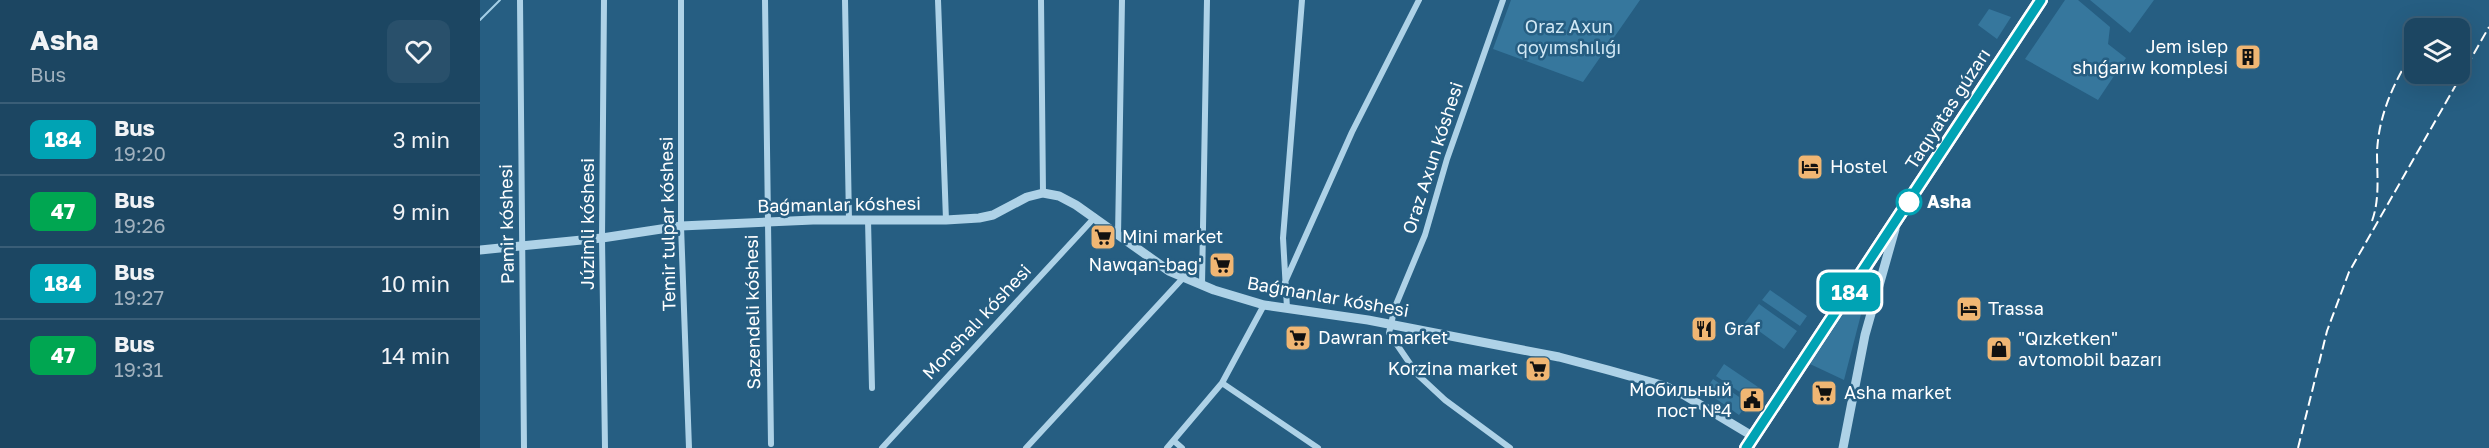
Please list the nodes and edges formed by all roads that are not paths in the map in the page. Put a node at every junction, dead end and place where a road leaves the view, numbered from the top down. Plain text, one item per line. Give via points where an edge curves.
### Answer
1 (520, 0) edge
2 (604, 0) edge
3 (681, 0) edge
4 (765, 0) edge
5 (845, 0) edge
6 (938, 0) edge
7 (1041, 0) edge
8 (1122, 0) edge
9 (1207, 0) edge
10 (1302, 0) edge
11 (1419, 0) edge
12 (1503, 0) edge
13 (2041, 0) edge
14 (1043, 193) junction
15 (1900, 216) junction
16 (1095, 217) junction
17 (849, 220) junction
18 (868, 220) junction
19 (945, 220) junction
20 (766, 222) junction
21 (681, 226) junction
22 (1118, 236) junction
23 (602, 238) junction
24 (522, 245) junction
25 (480, 250) edge
26 (1183, 278) junction
27 (1285, 282) junction
28 (1202, 285) junction
29 (1264, 305) junction
30 (1287, 308) junction
31 (1391, 325) junction
32 (1222, 383) junction
33 (872, 388) dead end
34 (1174, 441) junction
35 (1750, 442) edge
36 (771, 444) dead end
37 (524, 448) edge
38 (605, 448) edge
39 (689, 448) edge
40 (882, 448) edge
41 (1026, 448) edge
42 (1167, 448) edge
43 (1182, 448) edge
44 (1318, 448) edge
45 (1510, 448) edge
46 (1844, 448) edge

1 - 24 street, Pamir kóshesi
2 - 23 street, Júzimli kóshesi
3 - 21 street, Temir tulpar kóshesi
4 - 20 street, Sazendeli kóshesi
5 - 17 street
6 - 19 street
7 - 14 street
8 - 22 street
9 - 28 street
10 - 27 street via 1283,238
11 - 27 street via 1352,132
12 - 31 street, Oraz Axun kóshesi
13 - 15 highway, Taqıyatas gúzarı
14 - 16 street, Baǵmanlar kóshesi via 1059,195
14 - 19 street, Baǵmanlar kóshesi via 993,215
15 - 35 highway, Taqıyatas gúzarı
15 - 46 street via 1865,335
16 - 22 street, Baǵmanlar kóshesi
16 - 40 street, Monshalı kóshesi
17 - 18 street, Baǵmanlar kóshesi
17 - 20 street, Baǵmanlar kóshesi
18 - 19 street, Baǵmanlar kóshesi
18 - 33 street
20 - 21 street, Baǵmanlar kóshesi
20 - 36 street, Sazendeli kóshesi
21 - 23 street, Baǵmanlar kóshesi
21 - 39 street, Temir tulpar kóshesi
22 - 26 street, Baǵmanlar kóshesi via 1152,262
23 - 24 street, Baǵmanlar kóshesi
23 - 38 street, Júzimli kóshesi
24 - 25 street, Baǵmanlar kóshesi
24 - 37 street, Pamir kóshesi
26 - 28 street, Baǵmanlar kóshesi
26 - 41 street
27 - 30 street
28 - 29 street, Baǵmanlar kóshesi
29 - 30 street, Baǵmanlar kóshesi
29 - 32 street
30 - 31 street, Baǵmanlar kóshesi
31 - 35 street, Baǵmanlar kóshesi via 1559,357 1648,381 1684,395
31 - 45 street via 1389,333 1417,374
32 - 34 street
32 - 44 street
34 - 42 street
34 - 43 street

